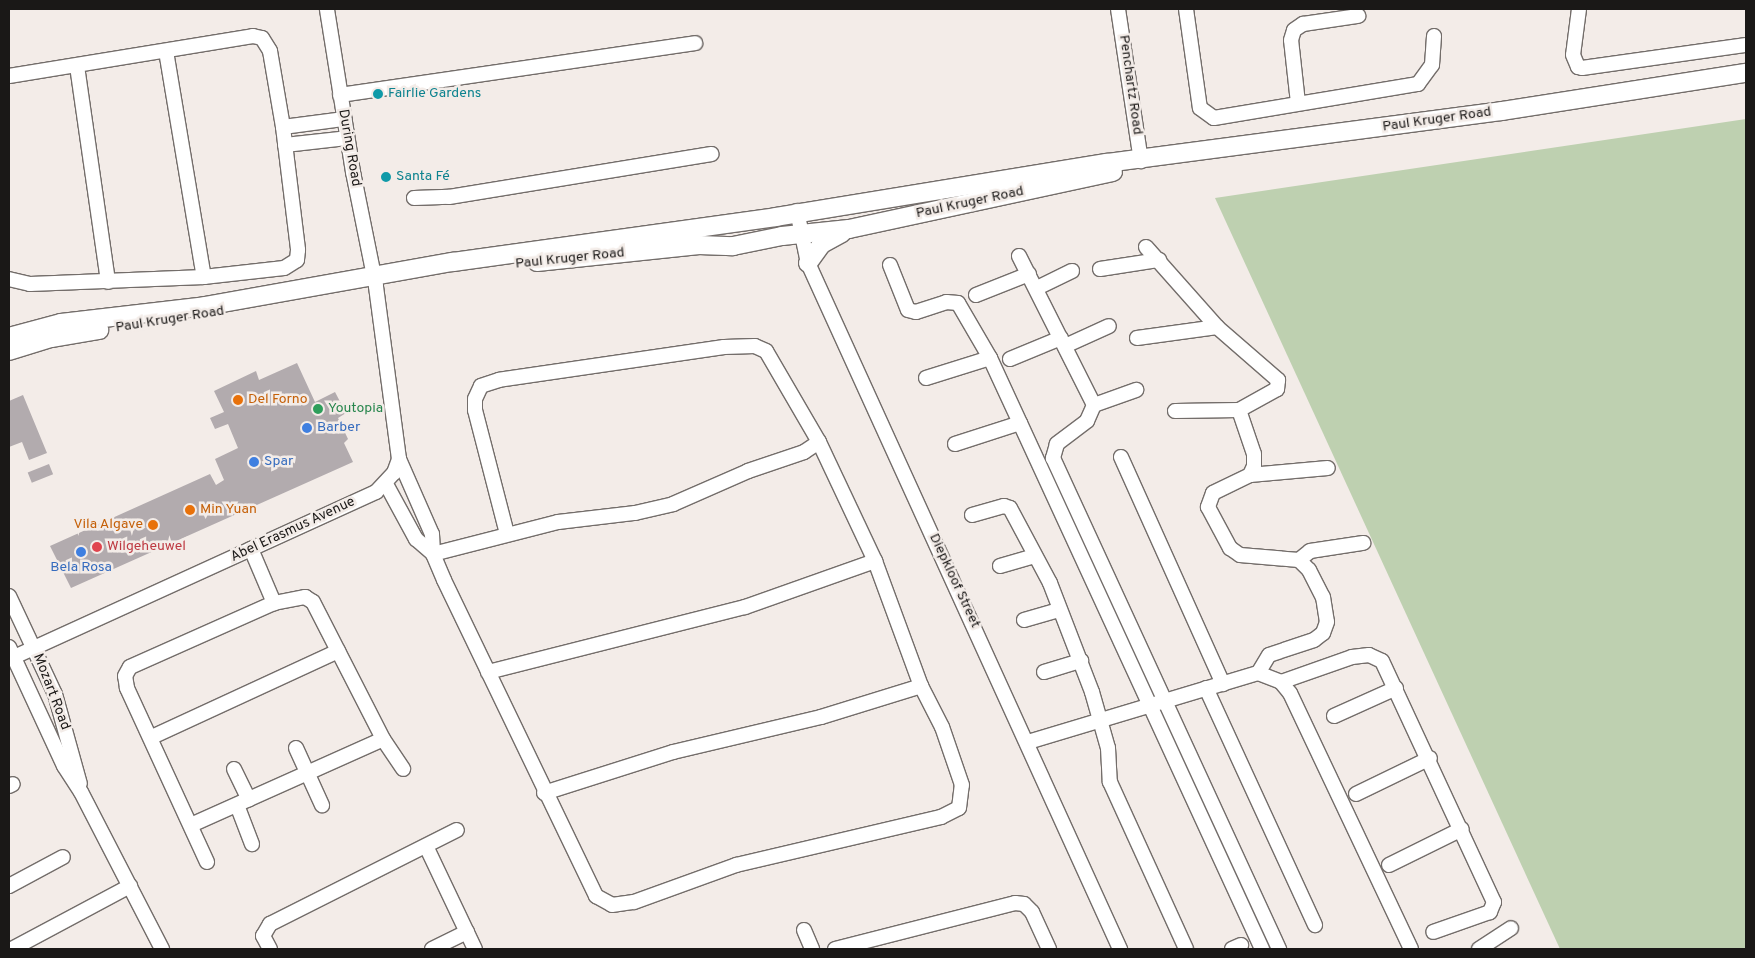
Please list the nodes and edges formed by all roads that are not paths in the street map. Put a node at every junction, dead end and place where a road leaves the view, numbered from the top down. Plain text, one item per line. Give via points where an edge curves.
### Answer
1 (327, 9) edge
2 (1118, 9) edge
3 (1186, 9) edge
4 (1579, 9) edge
5 (1358, 16) dead end
6 (1434, 36) dead end
7 (695, 43) dead end
8 (1746, 45) edge
9 (166, 51) junction
10 (77, 66) junction
11 (1746, 73) edge
12 (9, 76) edge
13 (340, 95) junction
14 (1298, 102) junction
15 (344, 119) junction
16 (283, 126) junction
17 (347, 138) junction
18 (285, 146) junction
19 (711, 154) dead end
20 (1135, 162) junction
21 (414, 198) dead end
22 (797, 211) junction
23 (849, 229) junction
24 (801, 235) junction
25 (1146, 247) dead end
26 (1019, 256) dead end
27 (1159, 260) junction
28 (808, 263) junction
29 (890, 265) dead end
30 (1100, 269) dead end
31 (1072, 271) dead end
32 (1029, 274) junction
33 (204, 277) junction
34 (9, 279) edge
35 (375, 280) junction
36 (108, 282) junction
37 (1037, 288) junction
38 (976, 295) dead end
39 (1109, 326) dead end
40 (1217, 327) junction
41 (9, 337) edge
42 (1137, 338) dead end
43 (1063, 342) junction
44 (9, 351) edge
45 (990, 358) junction
46 (1010, 360) dead end
47 (926, 378) dead end
48 (1136, 390) dead end
49 (1094, 405) junction
50 (1239, 410) junction
51 (1175, 411) dead end
52 (1020, 423) junction
53 (819, 442) junction
54 (955, 444) dead end
55 (1121, 457) dead end
56 (399, 459) junction
57 (1328, 468) dead end
58 (1250, 475) junction
59 (386, 484) junction
60 (972, 515) dead end
61 (507, 534) junction
62 (1363, 543) dead end
63 (250, 550) junction
64 (433, 554) junction
65 (1036, 556) junction
66 (1299, 560) junction
67 (875, 561) junction
68 (1000, 566) dead end
69 (9, 596) edge
70 (274, 603) junction
71 (1060, 610) junction
72 (1024, 620) dead end
73 (34, 648) junction
74 (338, 651) junction
75 (11, 652) edge
76 (1081, 661) junction
77 (488, 672) junction
78 (1044, 672) dead end
79 (1258, 673) junction
80 (1281, 682) junction
81 (1224, 684) junction
82 (921, 686) junction
83 (1206, 688) junction
84 (1396, 688) junction
85 (1166, 699) junction
86 (1150, 705) junction
87 (1334, 716) dead end
88 (1100, 718) junction
89 (152, 737) junction
90 (383, 740) junction
91 (1028, 742) junction
92 (296, 748) dead end
93 (1430, 758) junction
94 (234, 769) dead end
95 (403, 769) dead end
96 (308, 774) junction
97 (82, 792) junction
98 (544, 792) junction
99 (1356, 794) dead end
100 (243, 803) junction
101 (322, 805) dead end
102 (191, 825) junction
103 (1462, 829) junction
104 (457, 830) dead end
105 (252, 844) dead end
106 (426, 846) junction
107 (63, 857) dead end
108 (207, 862) dead end
109 (1389, 865) dead end
110 (9, 886) edge
111 (130, 886) junction
112 (1315, 925) dead end
113 (1511, 928) dead end
114 (804, 930) dead end
115 (467, 932) junction
116 (1433, 932) dead end
117 (12, 949) edge
118 (162, 949) edge
119 (270, 949) edge
120 (432, 949) edge
121 (475, 949) edge
122 (812, 949) edge
123 (835, 949) edge
124 (1049, 949) edge
125 (1120, 949) edge
126 (1186, 949) edge
127 (1262, 949) edge
128 (1279, 949) edge
129 (1411, 949) edge
130 (1479, 949) edge

1 - 13 street, During Road
2 - 20 street, Penchartz Road
3 - 14 street via 1202,112 1214,118
4 - 8 street via 1573,55 1578,67 1582,68
5 - 14 street via 1303,24 1294,30 1291,40
6 - 14 street via 1432,65 1418,84
7 - 13 street
9 - 10 street
9 - 16 street via 253,36 262,38 270,51
9 - 33 street
10 - 12 street
10 - 36 street
11 - 20 street, Paul Kruger Road
13 - 15 street, During Road
15 - 16 street
15 - 17 street, During Road
16 - 18 street
17 - 18 street
17 - 35 street, During Road
18 - 33 street via 298,237 297,260 284,268
19 - 21 street via 449,197
20 - 22 street, Paul Kruger Road via 1107,163
20 - 23 street, Paul Kruger Road via 1109,174
22 - 24 street, Diepkloof Street
22 - 35 street, Paul Kruger Road via 776,217
23 - 24 street, Paul Kruger Road
23 - 28 street via 822,244
24 - 28 street, Diepkloof Street
24 - 35 street, Paul Kruger Road via 733,246 699,245
25 - 27 street
26 - 32 street
27 - 30 street
27 - 40 street
28 - 91 street, Diepkloof Street
29 - 45 street via 908,310 916,312 946,302 958,303
31 - 37 street
32 - 37 street
32 - 38 street
33 - 36 street
34 - 36 street via 30,284
35 - 41 street, Paul Kruger Road via 61,324
35 - 44 street, Paul Kruger Road via 79,333
35 - 56 street
37 - 43 street
39 - 43 street
40 - 42 street
40 - 50 street via 1278,380 1277,389
43 - 46 street
43 - 49 street
45 - 47 street
45 - 52 street
48 - 49 street
49 - 85 street via 1087,421 1057,444 1053,458
50 - 51 street
50 - 58 street via 1254,454
52 - 54 street
52 - 86 street
53 - 61 street via 804,452 748,470 673,504 635,513 558,522
53 - 61 street via 776,365 766,351 755,346 724,347 488,383 477,392 475,410
53 - 67 street
55 - 81 street
56 - 59 street
56 - 64 street via 432,534
57 - 58 street
58 - 66 street via 1217,490 1208,502 1230,548 1251,558 1289,557
59 - 63 street, Abel Erasmus Avenue via 376,492
59 - 64 street via 416,539
60 - 65 street via 1004,506 1010,508
61 - 64 street
62 - 66 street via 1310,551
63 - 70 street
63 - 73 street, Abel Erasmus Avenue
64 - 77 street
65 - 68 street
65 - 71 street
66 - 79 street via 1323,598 1327,611 1325,628 1314,640 1269,655
67 - 77 street via 738,610
67 - 82 street
69 - 73 street, Mozart Road
70 - 74 street via 296,597 305,597 313,602
70 - 89 street via 130,667 125,676 127,688
71 - 72 street
71 - 76 street
73 - 75 street, Abel Erasmus Avenue
73 - 97 street, Mozart Road via 55,694
74 - 89 street
74 - 90 street
75 - 97 street, Mozart Road via 64,766
76 - 78 street
76 - 88 street
77 - 98 street
79 - 80 street
79 - 81 street
80 - 84 street via 1369,655 1382,661
80 - 129 street via 1290,693
81 - 83 street
82 - 98 street via 821,717 673,752
82 - 98 street via 942,727 962,785 959,808 942,817 736,865 634,902 612,905 596,896
83 - 85 street
83 - 112 street
84 - 87 street
84 - 93 street
85 - 86 street
85 - 128 street
86 - 88 street
86 - 127 street
88 - 91 street
88 - 126 street via 1108,748 1110,782
89 - 102 street
90 - 95 street
90 - 96 street
91 - 125 street, Diepkloof Street
92 - 96 street
93 - 99 street
93 - 103 street
94 - 100 street
96 - 100 street
96 - 101 street
97 - 111 street, Mozart Road
100 - 102 street
100 - 105 street
102 - 108 street
103 - 109 street
103 - 116 street via 1495,907 1490,912
104 - 106 street
106 - 115 street
106 - 119 street via 270,924 263,936
107 - 110 street
111 - 117 street
111 - 118 street, Mozart Road
113 - 130 street
114 - 122 street
115 - 120 street
115 - 121 street
123 - 124 street via 1015,903 1024,904 1032,912

